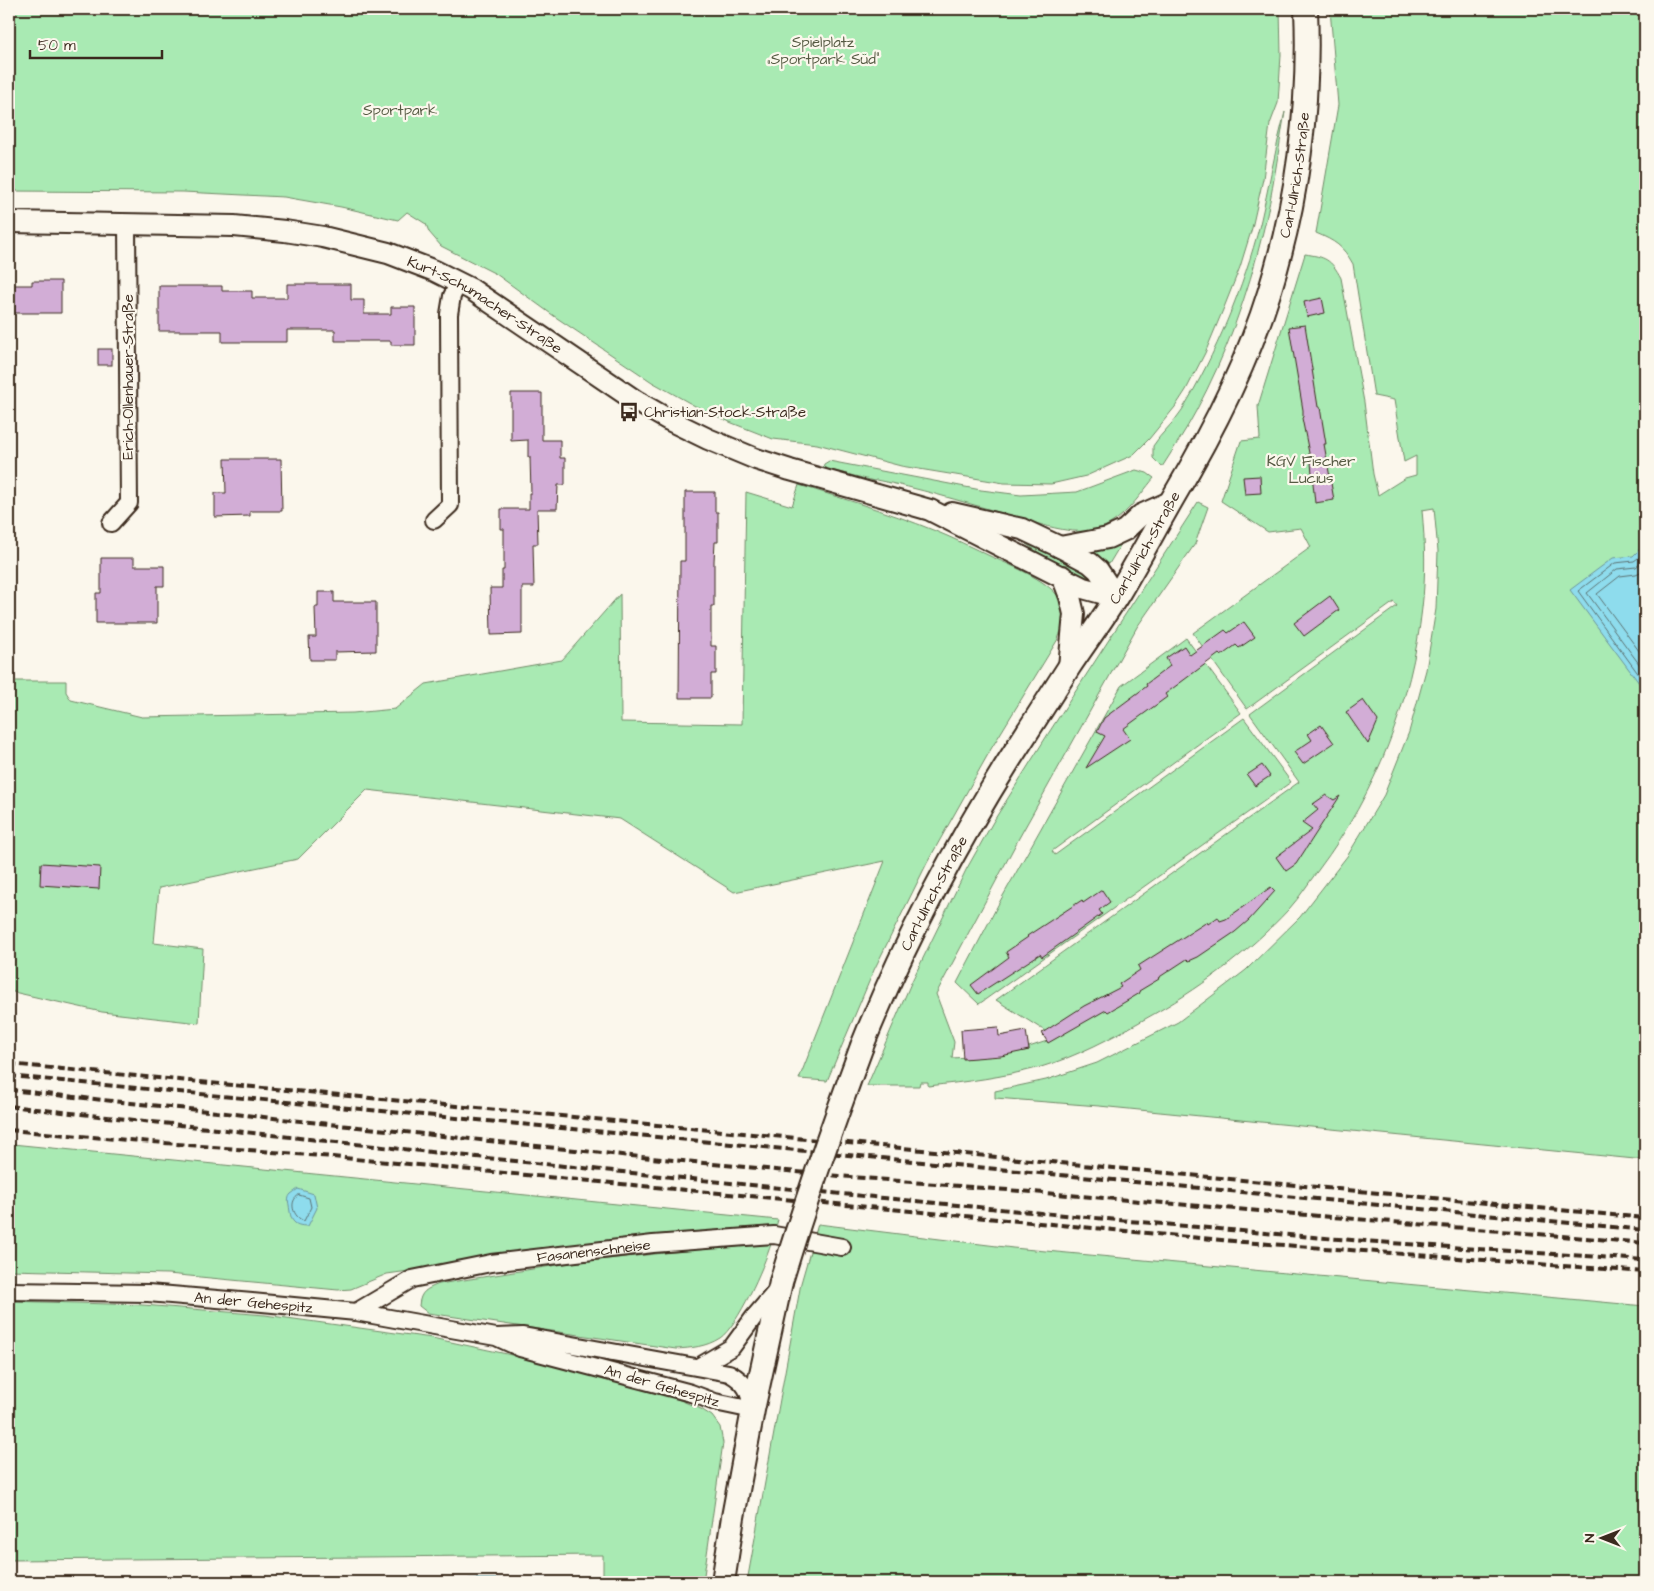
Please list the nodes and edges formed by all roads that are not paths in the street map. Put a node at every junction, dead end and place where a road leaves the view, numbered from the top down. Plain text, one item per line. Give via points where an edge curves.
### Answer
1 (1306, 9) edge
2 (9, 222) edge
3 (127, 224) junction
4 (459, 282) junction
5 (1171, 500) junction
6 (930, 510) junction
7 (434, 520) dead end
8 (111, 523) dead end
9 (1060, 547) junction
10 (1062, 576) junction
11 (1116, 597) junction
12 (1069, 666) junction
13 (842, 1247) dead end
14 (780, 1285) junction
15 (9, 1290) edge
16 (356, 1312) junction
17 (496, 1337) junction
18 (698, 1367) junction
19 (753, 1410) junction
20 (724, 1582) edge

1 - 5 main road, Carl-Ulrich-Straße via 1304,118 1285,238 1269,295 1248,351 1229,394
2 - 3 street, Kurt-Schumacher-Straße
3 - 4 street, Kurt-Schumacher-Straße via 234,226 324,237 416,262
3 - 8 street, Erich-Ollenhauer-Straße via 129,503
4 - 6 street, Kurt-Schumacher-Straße via 669,420 732,450 782,468
4 - 7 street via 452,296 449,314 450,505
5 - 9 street via 1141,515 1125,530 1108,538
5 - 11 main road, Carl-Ulrich-Straße
6 - 9 street, Kurt-Schumacher-Straße via 1022,529
6 - 10 street, Kurt-Schumacher-Straße
9 - 11 street, Kurt-Schumacher-Straße via 1098,570
10 - 11 street, Kurt-Schumacher-Straße via 1083,588
10 - 12 street via 1074,614
11 - 12 main road, Carl-Ulrich-Straße
12 - 14 main road, Carl-Ulrich-Straße, bridge via 1008,762 905,951 862,1046 818,1165
13 - 16 street, Fasanenschneise via 774,1235 653,1244 491,1264 412,1279
14 - 18 street, An der Gehespitz via 732,1347
14 - 19 main road, Carl-Ulrich-Straße
15 - 16 street, An der Gehespitz via 148,1293
16 - 17 street, An der Gehespitz
17 - 18 street, An der Gehespitz via 523,1336
17 - 19 street, An der Gehespitz via 520,1348
18 - 19 street, An der Gehespitz via 739,1378 749,1390
19 - 20 main road, Carl-Ulrich-Straße

